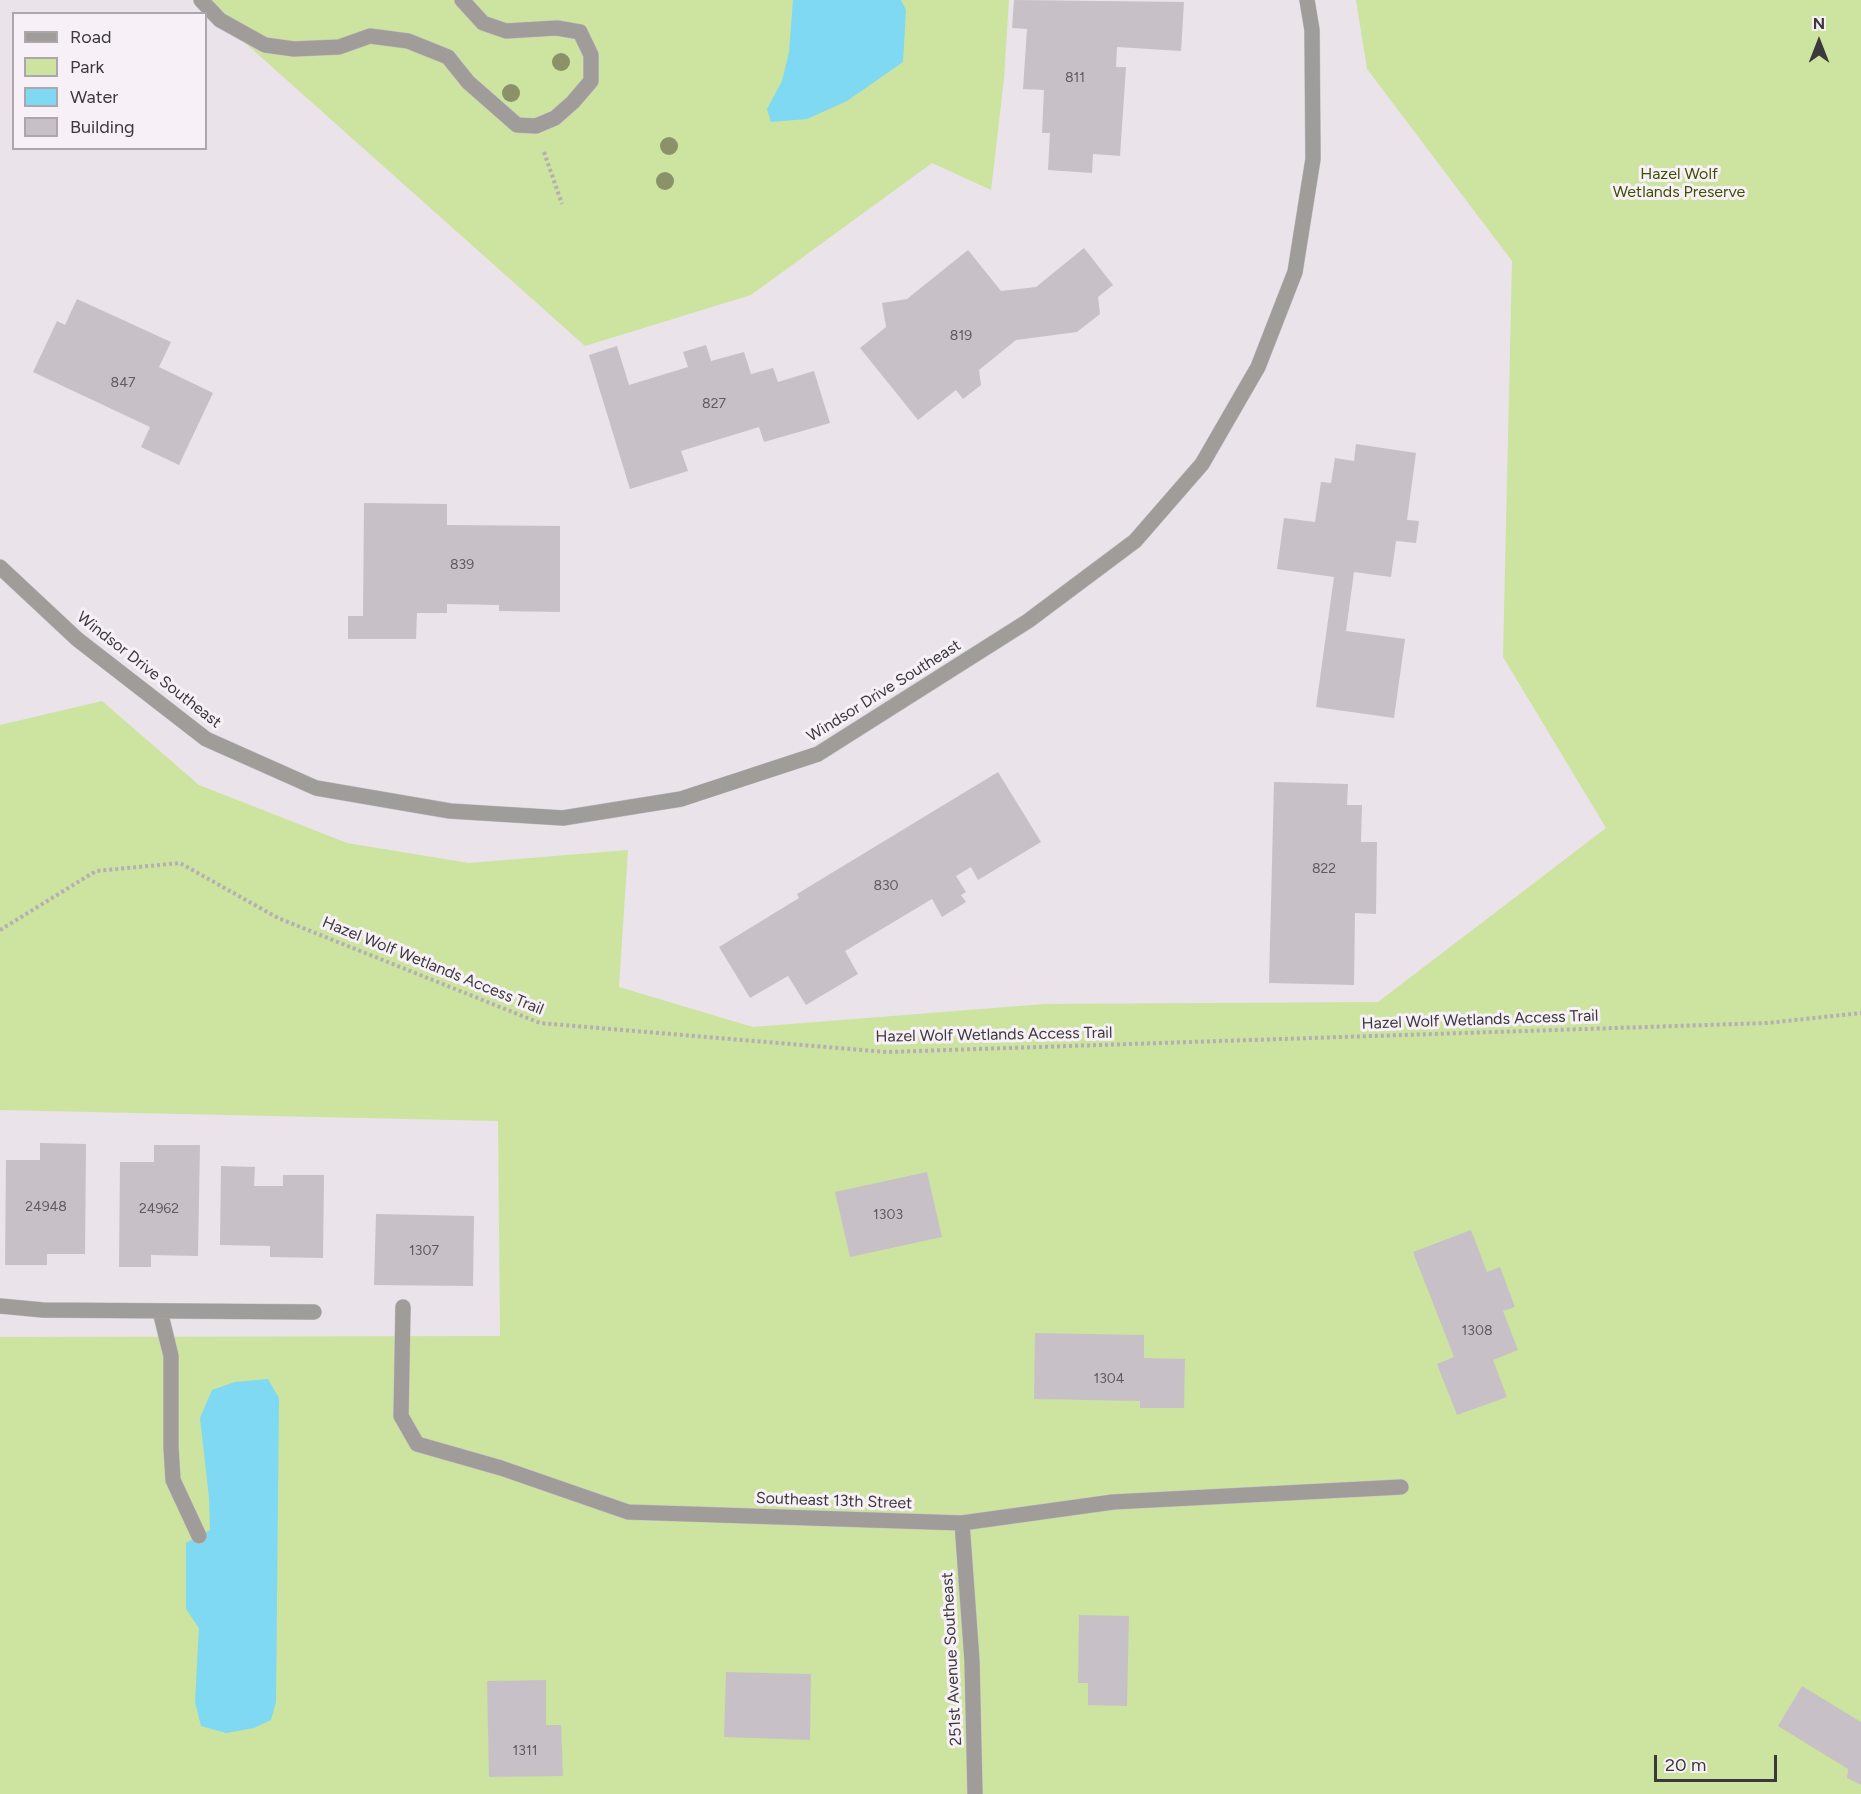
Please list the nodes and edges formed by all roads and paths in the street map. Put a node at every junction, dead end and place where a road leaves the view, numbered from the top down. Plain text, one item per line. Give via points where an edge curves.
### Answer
1 (201, 0) edge
2 (462, 0) edge
3 (1307, 0) edge
4 (536, 126) junction
5 (562, 204) dead end
6 (0, 567) edge
7 (0, 930) edge
8 (1861, 1013) edge
9 (0, 1306) edge
10 (403, 1307) dead end
11 (160, 1311) junction
12 (314, 1312) dead end
13 (1401, 1487) dead end
14 (962, 1523) junction
15 (199, 1536) dead end
16 (975, 1794) edge

1 - 4 street via 220,20 265,45 294,50 339,47 370,36 408,41 448,57 468,81 517,125
2 - 4 street via 483,23 506,31 557,28 580,32 591,55 591,81 555,118
3 - 6 street, Windsor Drive Southeast via 1312,30 1313,159 1295,272 1258,367 1202,464 1126,548 1028,621 818,754 681,799 563,818 450,811 316,788 207,740 78,639
4 - 5 path
7 - 8 path, Hazel Wolf Wetlands Access Trail via 96,871 180,863 278,918 540,1023 887,1052 1767,1023
9 - 11 street
10 - 14 street, Southeast 13th Street via 401,1416 417,1444 628,1512
11 - 12 street
11 - 15 street via 171,1356 173,1480
13 - 14 street, Southeast 13th Street via 1113,1502
14 - 16 street, 251st Avenue Southeast via 972,1661

